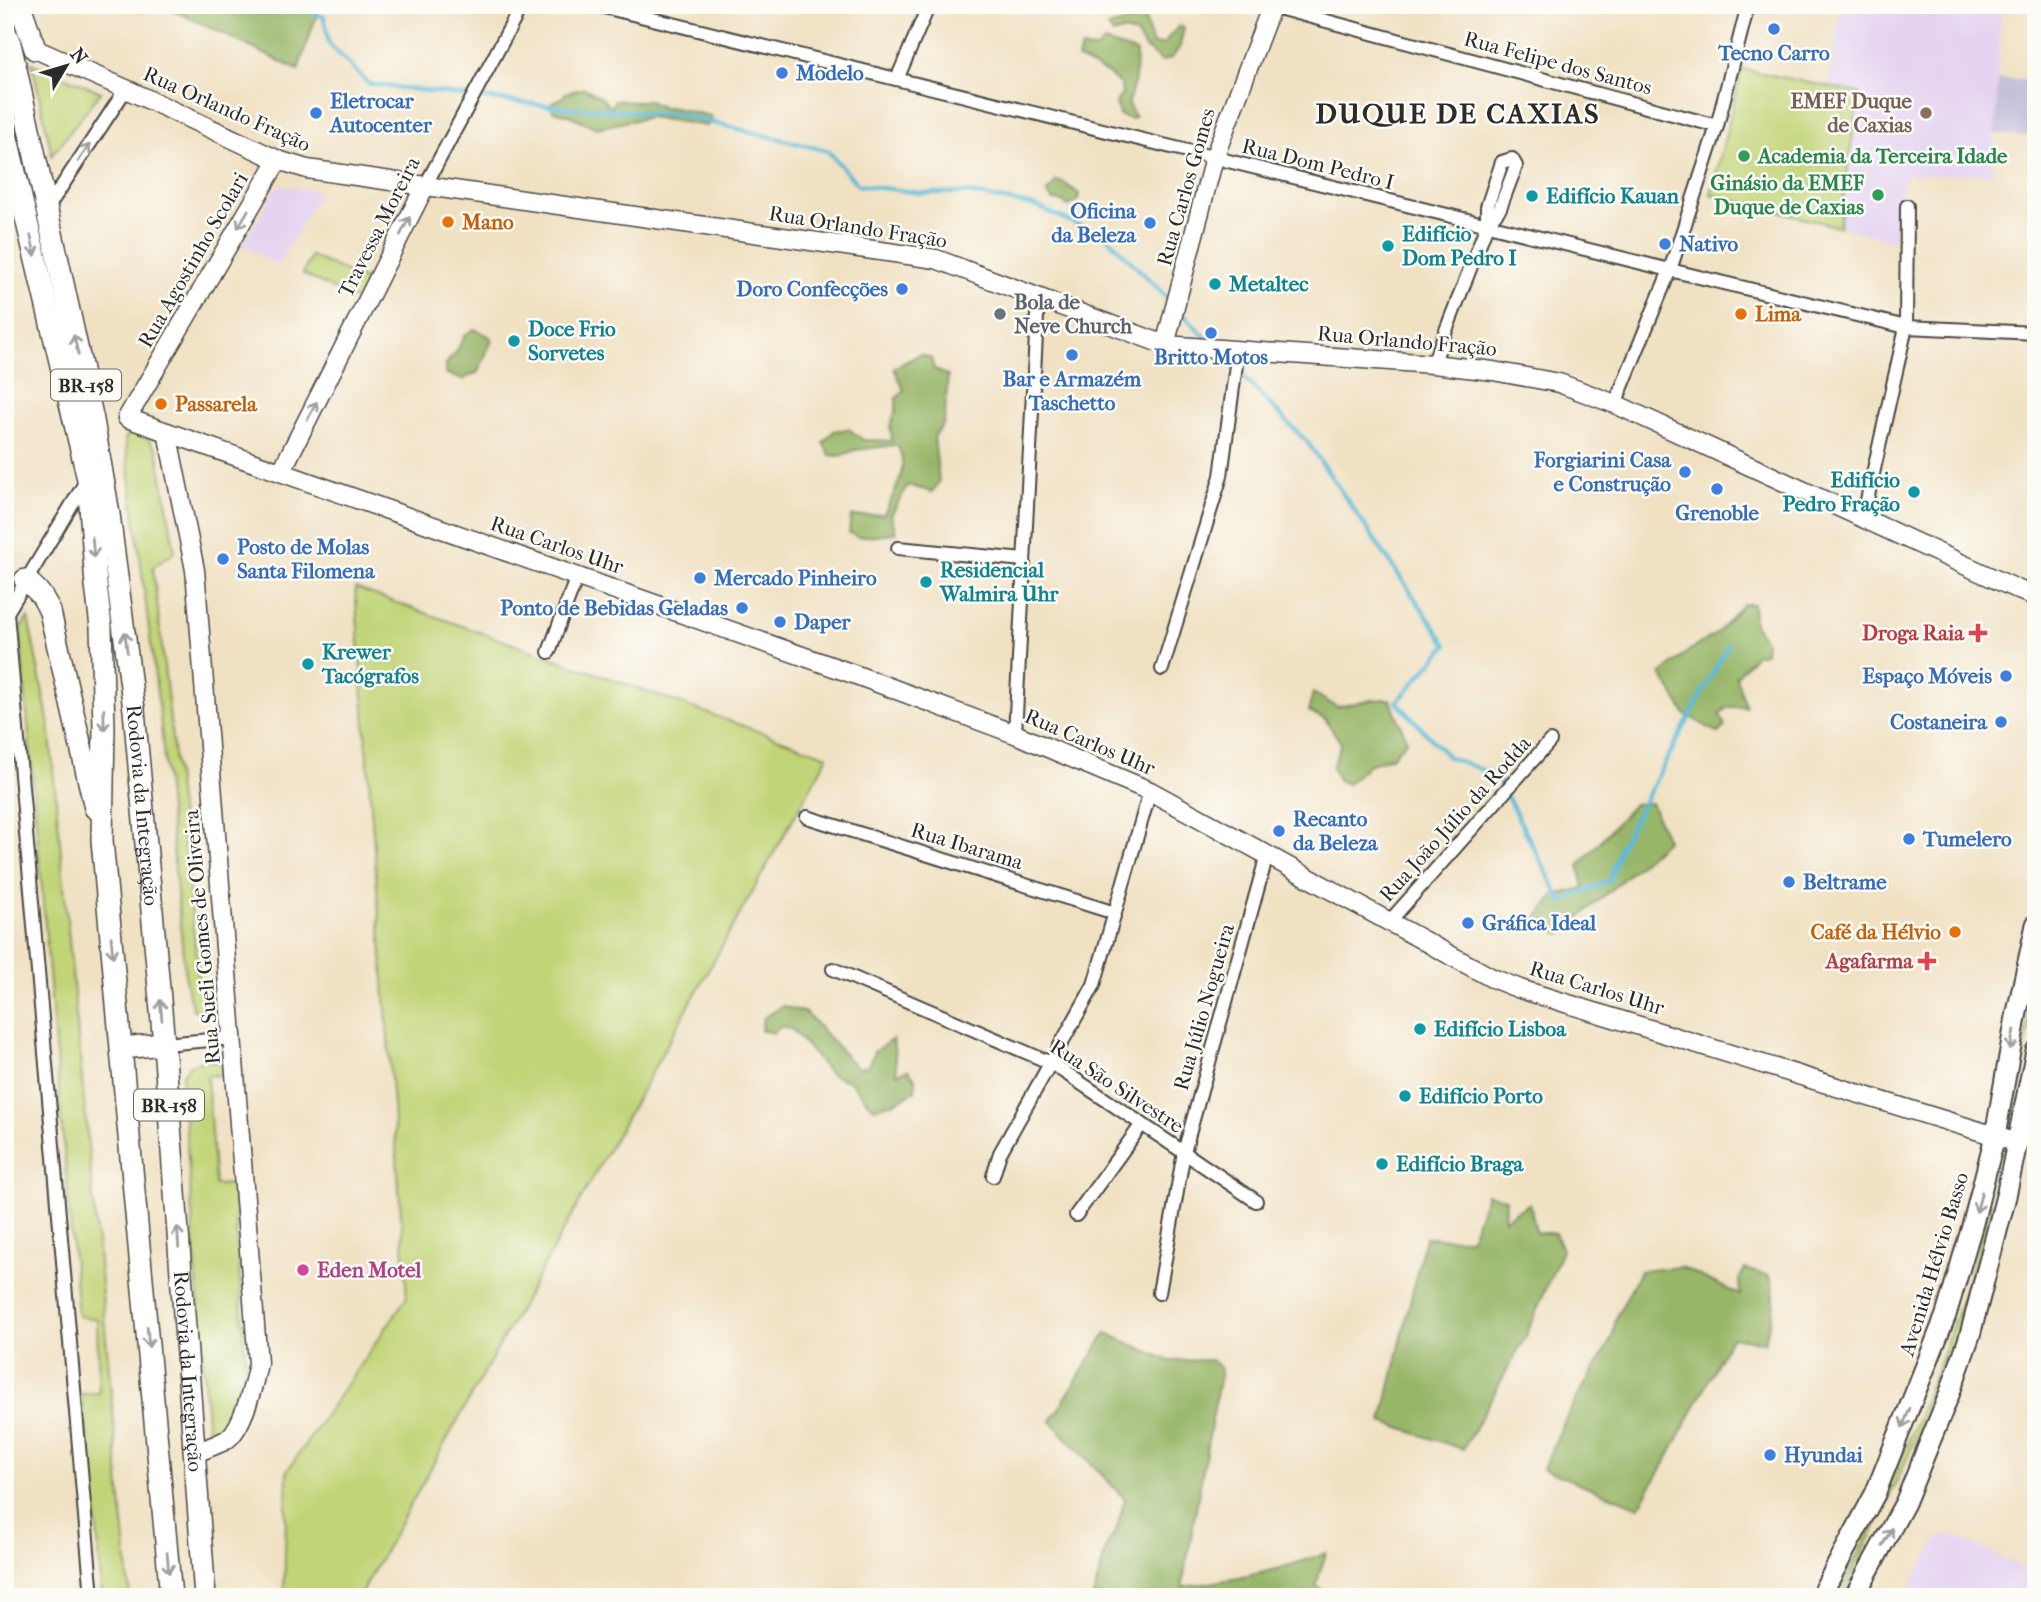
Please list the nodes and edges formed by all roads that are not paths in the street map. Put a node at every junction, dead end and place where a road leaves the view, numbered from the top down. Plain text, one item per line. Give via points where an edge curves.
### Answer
1 (20, 5) edge
2 (522, 5) edge
3 (596, 5) edge
4 (929, 5) edge
5 (1748, 5) edge
6 (1270, 6) edge
7 (8, 44) edge
8 (36, 49) junction
9 (897, 79) junction
10 (126, 89) junction
11 (1717, 126) junction
12 (5, 130) edge
13 (1214, 158) junction
14 (278, 160) junction
15 (17, 180) junction
16 (425, 186) junction
17 (1908, 206) dead end
18 (46, 210) junction
19 (1488, 225) junction
20 (5, 226) edge
21 (1670, 270) junction
22 (1038, 297) junction
23 (1906, 327) junction
24 (2036, 332) edge
25 (1166, 345) junction
26 (1238, 350) junction
27 (1433, 364) junction
28 (1615, 404) junction
29 (127, 418) joint
30 (167, 432) junction
31 (281, 472) junction
32 (88, 479) junction
33 (1863, 518) junction
34 (898, 548) dead end
35 (1024, 560) junction
36 (576, 576) junction
37 (25, 580) junction
38 (2028, 594) edge
39 (2036, 606) edge
40 (6, 614) edge
41 (549, 652) dead end
42 (1162, 669) dead end
43 (1015, 734) junction
44 (1550, 741) dead end
45 (1150, 792) junction
46 (807, 817) dead end
47 (102, 840) junction
48 (1266, 855) junction
49 (1115, 913) junction
50 (1389, 922) junction
51 (2036, 925) edge
52 (833, 969) dead end
53 (233, 1038) junction
54 (164, 1044) junction
55 (122, 1048) junction
56 (2036, 1051) edge
57 (1051, 1063) junction
58 (1142, 1124) junction
59 (1996, 1136) junction
60 (2018, 1143) junction
61 (1184, 1152) junction
62 (993, 1175) dead end
63 (1256, 1201) dead end
64 (1076, 1215) dead end
65 (1159, 1293) dead end
66 (195, 1453) junction
67 (92, 1597) edge
68 (171, 1597) edge
69 (205, 1597) edge
70 (1819, 1597) edge
71 (1854, 1597) edge

1 - 8 highway
2 - 16 street, Travessa Moreira
3 - 9 street, Rua Dom Pedro I
4 - 9 street
5 - 11 street
6 - 11 street, Rua Felipe dos Santos
6 - 13 street, Rua Carlos Gomes
7 - 8 street
7 - 18 highway, Rodovia da Integração / BR-158
8 - 10 street, Rua Orlando Fração
9 - 13 street, Rua Dom Pedro I
10 - 14 street, Rua Orlando Fração
18 -> 10 street
11 - 21 street
12 - 15 highway, Rodovia da Integração / BR-158
13 - 19 street, Rua Dom Pedro I
13 - 25 street, Rua Carlos Gomes
14 - 16 street, Rua Orlando Fração via 307,169
14 -> 29 street, Rua Agostinho Scolari
15 - 20 street
15 -> 32 highway, Rodovia da Integração / BR-158
16 - 22 street, Rua Orlando Fração via 936,260
31 -> 16 street, Travessa Moreira
17 - 23 street
54 -> 18 highway, Rodovia da Integração / BR-158 via 134,710 109,514
19 - 21 street, Rua Dom Pedro I
19 - 27 street
21 - 23 street, Rua Dom Pedro I
21 - 28 street
22 - 25 street, Rua Orlando Fração
22 - 35 street
23 - 24 street, Rua Dom Pedro I
23 - 33 street
25 - 26 street, Rua Orlando Fração
26 - 27 street, Rua Orlando Fração
26 - 42 street via 1221,476
27 - 28 street, Rua Orlando Fração via 1559,383
28 - 33 street, Rua Orlando Fração
29 - 30 street, Rua Carlos Uhr
30 - 31 street, Rua Carlos Uhr
30 - 53 street, Rua Sueli Gomes de Oliveira via 195,570
31 - 36 street, Rua Carlos Uhr
32 - 37 street
32 -> 47 highway, Rodovia da Integração / BR-158 via 102,627
33 - 38 street, Rua Orlando Fração
34 - 35 street
35 - 43 street
36 - 41 street
36 - 43 street, Rua Carlos Uhr
37 - 40 street
37 - 47 highway via 45,598 50,612
38 - 39 street, Rua Orlando Fração
40 - 67 street
43 - 45 street, Rua Carlos Uhr
44 - 50 street, Rua João Júlio da Rodda
45 - 48 street, Rua Carlos Uhr
45 - 49 street
46 - 49 street, Rua Ibarama
47 -> 55 highway, Rodovia da Integração / BR-158
48 - 50 street, Rua Carlos Uhr
48 - 61 street, Rua Júlio Nogueira
49 - 57 street via 1094,985
50 - 59 street, Rua Carlos Uhr via 1520,989
51 -> 59 main road, Avenida Hélvio Basso
52 - 57 street, Rua São Silvestre
53 - 54 street
53 - 66 street, Rua Sueli Gomes de Oliveira via 258,1363 244,1415 229,1439
54 - 55 highway
66 -> 54 highway, Rodovia da Integração / BR-158
55 -> 68 highway, Rodovia da Integração / BR-158
56 - 60 main road
57 - 58 street, Rua São Silvestre
57 - 62 street via 1000,1153
58 - 61 street, Rua São Silvestre
58 - 64 street
59 - 60 street, Rua Carlos Uhr
59 -> 70 main road, Avenida Hélvio Basso via 1946,1315 1918,1390 1875,1494
71 -> 60 main road via 1905,1503 1949,1395 1970,1335
61 - 63 street, Rua São Silvestre
61 - 65 street, Rua Júlio Nogueira
66 - 69 highway, Rodovia da Integração / BR-158

